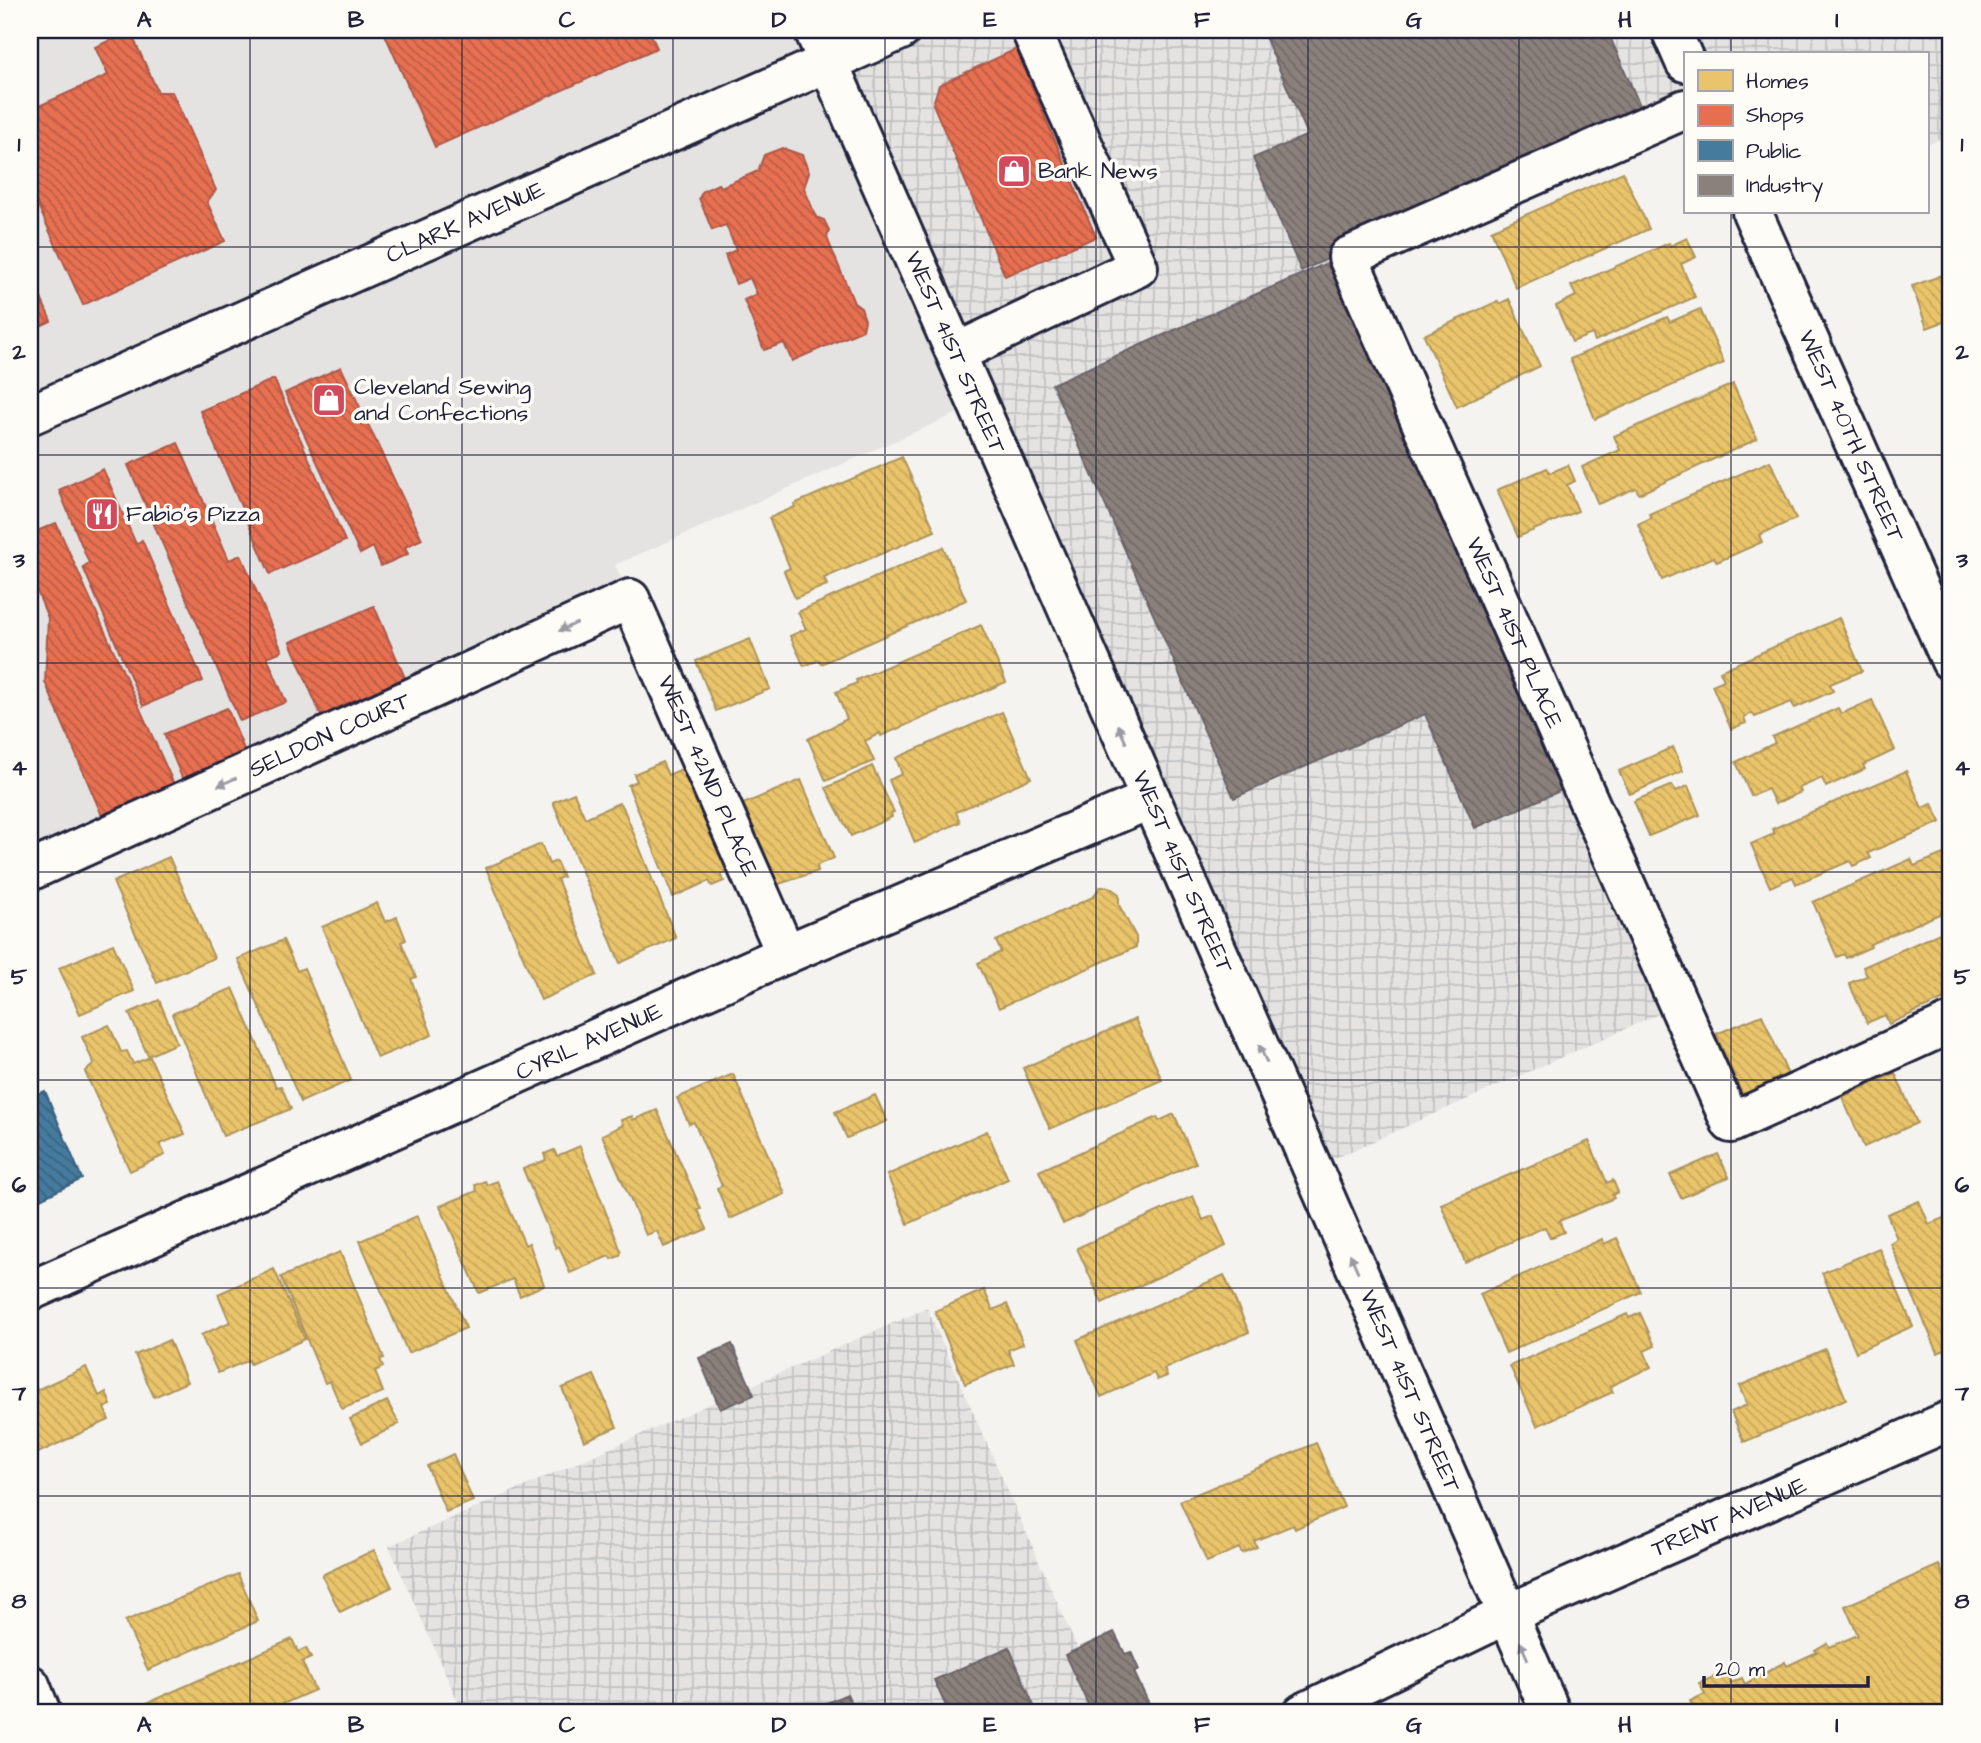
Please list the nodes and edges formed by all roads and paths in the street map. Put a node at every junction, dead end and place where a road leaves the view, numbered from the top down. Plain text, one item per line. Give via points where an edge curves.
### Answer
1 (901, 30) edge
2 (1031, 30) edge
3 (1671, 30) edge
4 (821, 46) edge
5 (1684, 60) edge
6 (1684, 109) edge
7 (1753, 214) edge
8 (956, 353) junction
9 (30, 415) edge
10 (630, 599) joint
11 (1951, 661) edge
12 (1151, 799) junction
13 (30, 872) edge
14 (786, 954) junction
15 (1951, 1023) edge
16 (30, 1292) edge
17 (1951, 1420) edge
18 (1508, 1614) junction
19 (30, 1685) edge
20 (41, 1713) edge
21 (1303, 1713) edge
22 (1551, 1713) edge

1 - 4 street, CLARK AVENUE
2 - 8 street via 1138,267
3 - 5 street
4 - 8 street, WEST 41ST STREET
4 - 9 street, CLARK AVENUE
6 - 15 street, WEST 41ST PLACE via 1348,257 1731,1123
7 - 11 street, WEST 40TH STREET
12 -> 8 street, WEST 41ST STREET
10 -> 13 street, SELDON COURT
10 - 14 street, WEST 42ND PLACE
12 - 14 street, CYRIL AVENUE
18 -> 12 street, WEST 41ST STREET
14 - 16 street, CYRIL AVENUE
17 - 18 street, TRENT AVENUE
18 - 21 street, TRENT AVENUE
22 -> 18 street, WEST 41ST STREET
19 - 20 street

